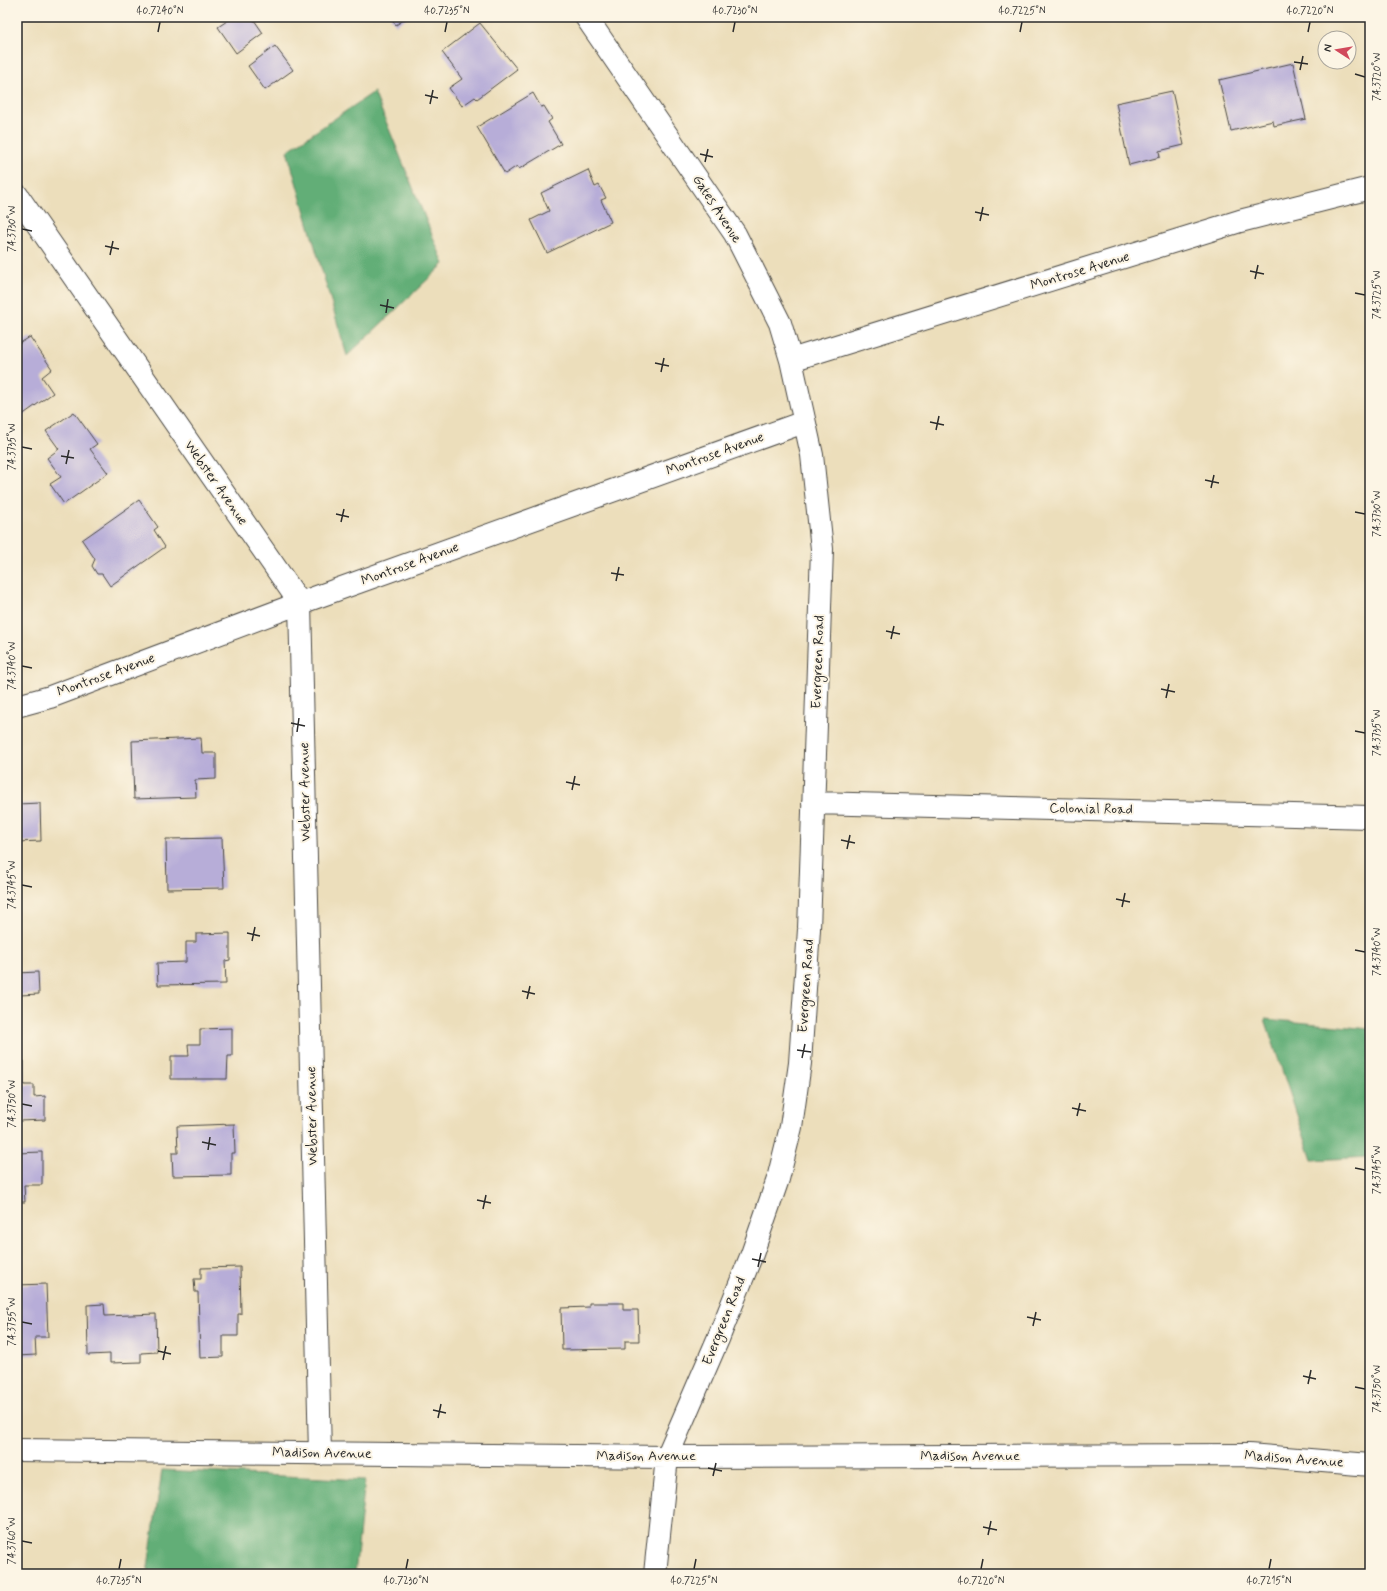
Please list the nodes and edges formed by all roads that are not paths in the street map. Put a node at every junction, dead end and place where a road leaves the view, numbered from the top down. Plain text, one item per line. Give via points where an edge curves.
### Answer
1 (586, 17) edge
2 (1370, 188) edge
3 (17, 195) edge
4 (791, 360) junction
5 (804, 422) junction
6 (300, 603) junction
7 (17, 706) edge
8 (813, 803) junction
9 (1370, 817) edge
10 (17, 1450) edge
11 (320, 1454) junction
12 (667, 1457) junction
13 (1370, 1465) edge
14 (655, 1574) edge

1 - 4 street, Gates Avenue via 735,234 780,323
2 - 4 street, Montrose Avenue via 1240,221
3 - 6 street, Webster Avenue
4 - 5 street, Gates Avenue
5 - 6 street, Montrose Avenue
5 - 8 street, Evergreen Road via 812,455 822,549
6 - 7 street, Montrose Avenue
6 - 11 street, Webster Avenue
8 - 9 street, Colonial Road
8 - 12 street, Evergreen Road via 810,929 800,1064 790,1126 778,1178 752,1254
10 - 11 street, Madison Avenue
11 - 12 street, Madison Avenue
12 - 13 street, Madison Avenue via 1249,1455
12 - 14 street, Evergreen Road

